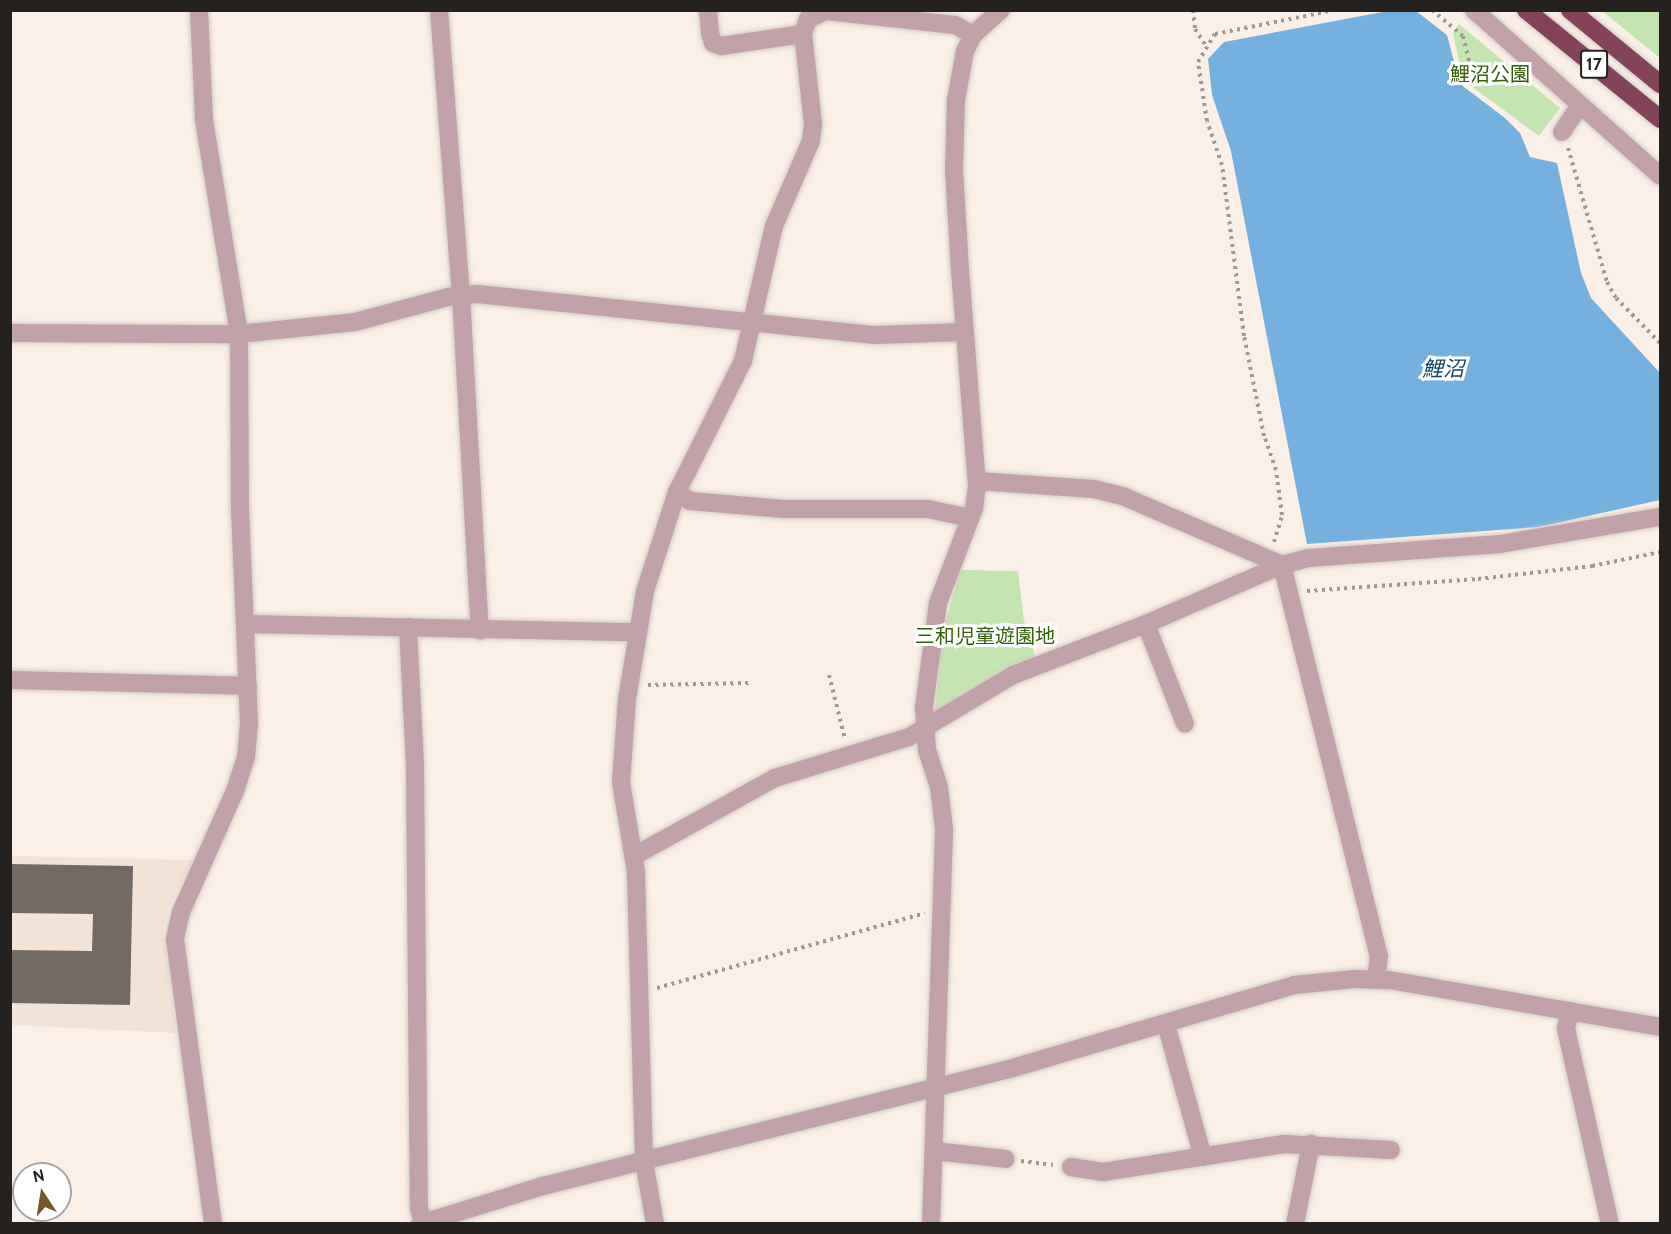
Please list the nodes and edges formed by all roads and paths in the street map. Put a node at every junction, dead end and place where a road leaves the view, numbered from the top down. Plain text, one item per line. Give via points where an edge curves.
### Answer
1 (199, 10) edge
2 (439, 10) edge
3 (708, 10) edge
4 (1001, 10) edge
5 (1193, 10) edge
6 (1335, 10) edge
7 (1432, 10) edge
8 (1474, 10) edge
9 (1526, 10) edge
10 (1570, 10) edge
11 (803, 34) junction
12 (973, 35) junction
13 (1206, 46) junction
14 (1487, 84) dead end
15 (1660, 84) edge
16 (1579, 107) junction
17 (1660, 119) edge
18 (1562, 132) joint
19 (1660, 177) edge
20 (461, 295) junction
21 (751, 320) junction
22 (965, 332) junction
23 (10, 333) edge
24 (238, 333) junction
25 (1660, 343) edge
26 (977, 481) junction
27 (677, 492) junction
28 (970, 518) junction
29 (1660, 518) edge
30 (1660, 552) edge
31 (1274, 561) junction
32 (1291, 595) junction
33 (245, 624) junction
34 (1146, 624) junction
35 (408, 627) junction
36 (480, 630) junction
37 (636, 632) junction
38 (829, 675) dead end
39 (10, 680) edge
40 (749, 683) dead end
41 (248, 686) junction
42 (629, 686) junction
43 (1185, 724) dead end
44 (924, 730) junction
45 (848, 755) junction
46 (634, 856) junction
47 (941, 909) junction
48 (1376, 979) junction
49 (639, 993) junction
50 (1570, 1011) junction
51 (1166, 1024) junction
52 (1660, 1027) edge
53 (936, 1087) junction
54 (1311, 1144) junction
55 (1391, 1150) dead end
56 (933, 1151) junction
57 (1203, 1157) junction
58 (1006, 1159) joint
59 (644, 1161) junction
60 (1071, 1167) joint
61 (421, 1223) edge
62 (213, 1224) edge
63 (655, 1224) edge
64 (932, 1224) edge
65 (1295, 1224) edge
66 (1610, 1224) edge

1 - 24 street via 204,120
2 - 20 street
3 - 11 street via 713,43 721,46
4 - 12 street
5 - 13 path via 1195,29
6 - 13 path via 1215,33
7 - 14 path via 1463,36 1472,70
8 - 16 street via 1529,56
9 - 17 highway, 17
10 - 15 highway, 17
11 - 12 street via 812,15 826,11 955,25
11 - 21 street via 814,131 774,226
12 - 22 street via 965,51 954,132
13 - 31 path via 1198,62 1205,110 1222,165 1244,336 1264,436 1276,470 1282,515
16 - 18 street
16 - 19 street
18 - 25 path via 1608,282 1616,298
20 - 21 street
20 - 24 street via 356,322
20 - 36 street
21 - 22 street via 875,335
21 - 27 street via 743,362
22 - 26 street
23 - 24 street
24 - 33 street
26 - 28 street
26 - 31 street via 1094,489 1125,497
27 - 28 street via 690,501 831,511 928,509
27 - 37 street via 655,556
28 - 44 street via 942,588 933,625
29 - 31 street via 1500,544
30 - 32 path via 1592,566
31 - 32 street
31 - 34 street
32 - 48 street via 1378,956
33 - 35 street
33 - 41 street
34 - 43 street
34 - 44 street via 1013,675
35 - 36 street
35 - 61 street via 415,766
36 - 37 street
37 - 42 street
38 - 45 path
39 - 41 street
40 - 42 path
41 - 62 street via 246,757 182,912 175,939
42 - 46 street via 621,782
44 - 45 street
44 - 47 street via 943,806
45 - 46 street via 760,785
46 - 49 street
47 - 49 path
47 - 53 street
48 - 50 street
48 - 51 street via 1293,985
49 - 59 street
50 - 52 street
50 - 66 street via 1566,1029
51 - 53 street
51 - 57 street
53 - 56 street
53 - 59 street
54 - 55 street
54 - 57 street via 1284,1144
54 - 65 street
56 - 58 street
56 - 64 street
57 - 60 street via 1103,1172
58 - 60 path
59 - 61 street
59 - 63 street

